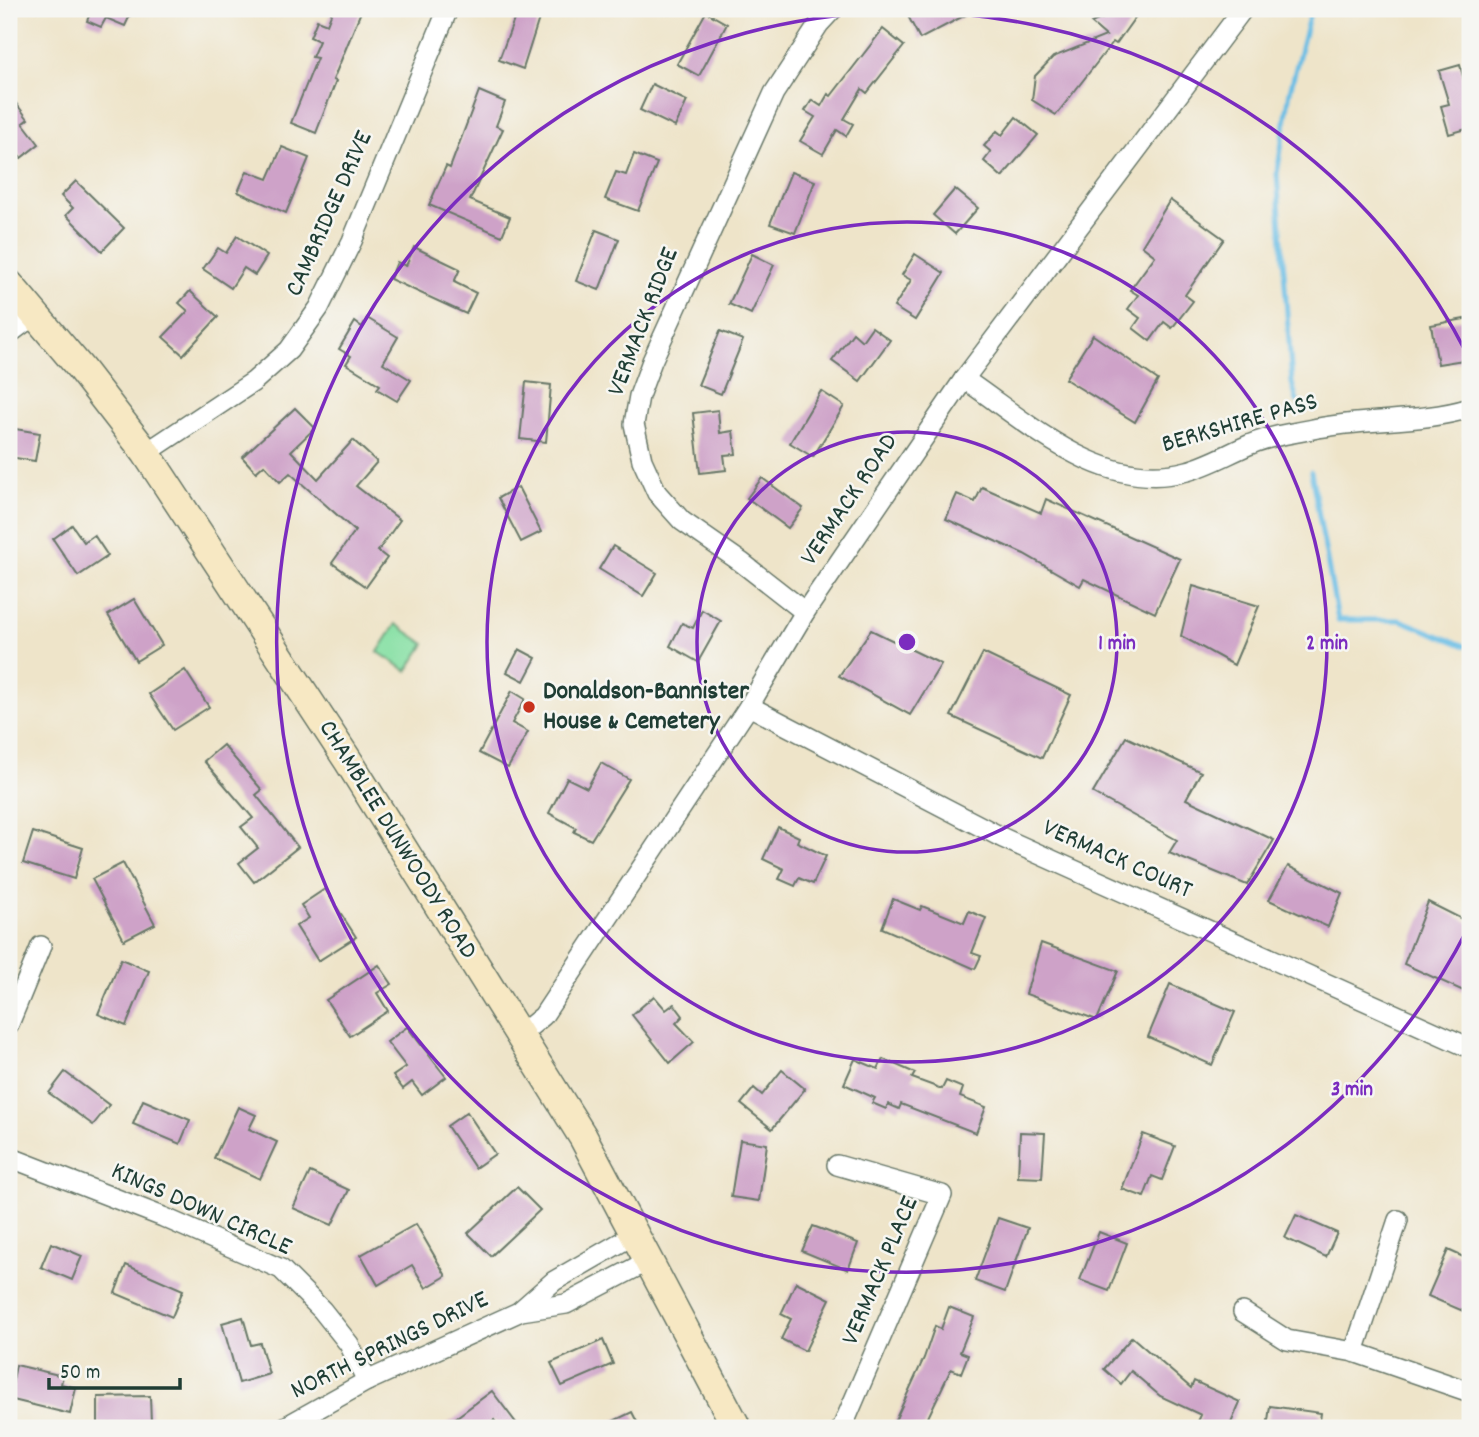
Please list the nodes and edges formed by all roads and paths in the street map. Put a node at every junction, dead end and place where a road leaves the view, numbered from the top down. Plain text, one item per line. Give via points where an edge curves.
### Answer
1 (448, 9) edge
2 (833, 9) edge
3 (1243, 9) edge
4 (9, 284) edge
5 (33, 316) junction
6 (9, 334) edge
7 (964, 379) junction
8 (1470, 408) edge
9 (146, 453) junction
10 (805, 612) junction
11 (749, 706) junction
12 (41, 946) dead end
13 (9, 1024) edge
14 (521, 1034) junction
15 (1470, 1048) edge
16 (9, 1157) edge
17 (837, 1165) dead end
18 (1398, 1220) dead end
19 (636, 1233) junction
20 (650, 1261) junction
21 (521, 1311) junction
22 (1242, 1312) dead end
23 (1354, 1352) junction
24 (367, 1381) junction
25 (1470, 1392) edge
26 (284, 1428) edge
27 (737, 1428) edge
28 (842, 1428) edge

1 - 9 street, CAMBRIDGE DRIVE via 352,241 319,308 289,350 253,382
2 - 10 street, VERMACK RIDGE via 774,93 652,361 634,424 642,460 657,493 682,521
3 - 7 street, VERMACK ROAD
4 - 5 street, CHAMBLEE DUNWOODY ROAD
5 - 6 street
5 - 9 street, CHAMBLEE DUNWOODY ROAD
7 - 8 street, BERKSHIRE PASS via 1073,453 1097,465 1145,474 1183,472 1253,443 1348,422 1446,415
7 - 10 street, VERMACK ROAD
9 - 14 street, CHAMBLEE DUNWOODY ROAD
10 - 11 street, VERMACK ROAD
11 - 14 street, VERMACK ROAD via 544,1016
11 - 15 street, VERMACK COURT via 1003,838
12 - 13 street
14 - 19 street, CHAMBLEE DUNWOODY ROAD
16 - 24 street, KINGS DOWN CIRCLE via 281,1269 349,1344
17 - 28 street, VERMACK PLACE via 942,1195
18 - 23 street
19 - 20 street, CHAMBLEE DUNWOODY ROAD
19 - 21 street, NORTH SPRINGS DRIVE via 554,1281
20 - 21 street, NORTH SPRINGS DRIVE via 566,1304
20 - 27 street, CHAMBLEE DUNWOODY ROAD
21 - 24 street, NORTH SPRINGS DRIVE
22 - 23 street via 1287,1340
23 - 25 street
24 - 26 street, NORTH SPRINGS DRIVE

